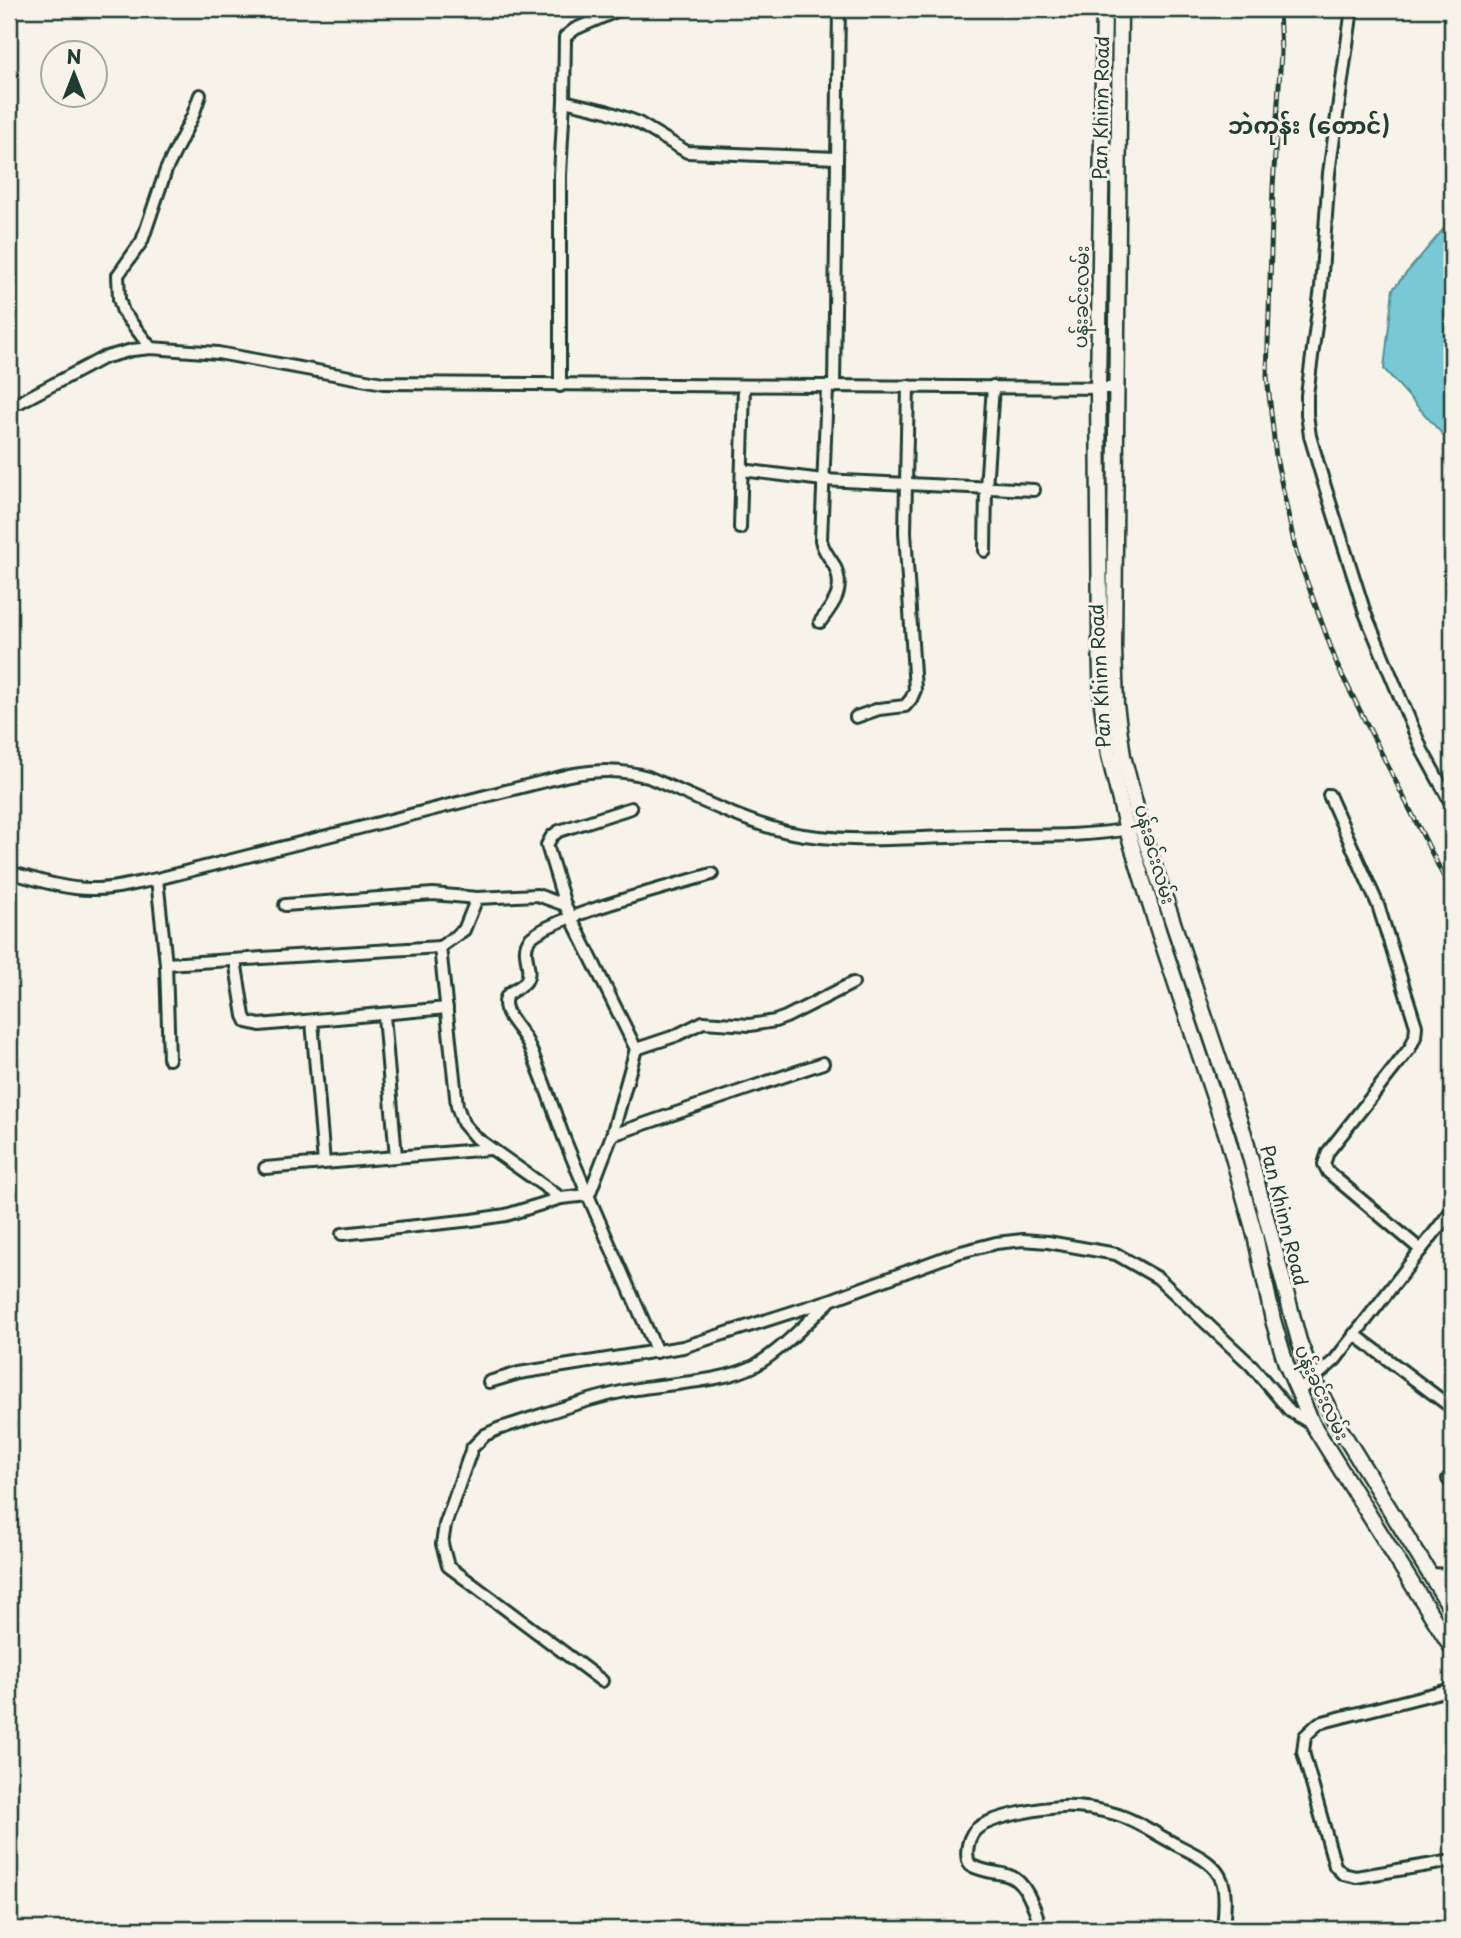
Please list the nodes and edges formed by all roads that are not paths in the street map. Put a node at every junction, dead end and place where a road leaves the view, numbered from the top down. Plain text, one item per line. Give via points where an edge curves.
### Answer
1 (621, 9) edge
2 (839, 9) edge
3 (1104, 9) edge
4 (1120, 9) edge
5 (1352, 9) edge
6 (200, 95) dead end
7 (564, 101) junction
8 (837, 158) junction
9 (132, 325) junction
10 (151, 348) junction
11 (132, 349) junction
12 (561, 386) junction
13 (908, 386) junction
14 (993, 386) junction
15 (744, 387) junction
16 (830, 387) junction
17 (1098, 387) junction
18 (1116, 388) junction
19 (9, 404) edge
20 (743, 470) junction
21 (823, 480) junction
22 (904, 485) junction
23 (986, 488) junction
24 (1034, 490) dead end
25 (740, 528) dead end
26 (985, 551) dead end
27 (820, 622) dead end
28 (856, 717) dead end
29 (1329, 795) dead end
30 (1452, 805) edge
31 (631, 808) dead end
32 (1134, 829) junction
33 (9, 872) edge
34 (712, 874) dead end
35 (157, 879) junction
36 (477, 898) junction
37 (285, 905) dead end
38 (565, 905) junction
39 (570, 917) junction
40 (440, 947) junction
41 (235, 960) junction
42 (166, 964) junction
43 (853, 983) dead end
44 (446, 1008) junction
45 (384, 1016) junction
46 (312, 1021) junction
47 (636, 1049) junction
48 (169, 1059) dead end
49 (823, 1063) dead end
50 (612, 1135) junction
51 (490, 1149) junction
52 (396, 1157) junction
53 (324, 1163) junction
54 (265, 1168) dead end
55 (589, 1195) junction
56 (561, 1198) junction
57 (1452, 1210) edge
58 (342, 1234) dead end
59 (1421, 1250) junction
60 (833, 1298) junction
61 (1354, 1334) junction
62 (657, 1352) junction
63 (1314, 1380) junction
64 (489, 1382) dead end
65 (1298, 1392) junction
66 (1452, 1408) edge
67 (1313, 1424) junction
68 (1429, 1574) junction
69 (1452, 1575) edge
70 (1452, 1609) edge
71 (1452, 1648) edge
72 (601, 1681) dead end
73 (1452, 1689) edge
74 (1452, 1861) edge
75 (1038, 1929) edge
76 (1223, 1929) edge

1 - 7 street via 565,37
2 - 8 street
3 - 17 main road, ပန်းခင်းလမ်း
4 - 18 main road, Pan Khinn Road
5 - 30 street via 1329,173 1307,414 1365,613 1422,750
6 - 9 street via 166,170 142,241 118,275 119,299
7 - 8 street via 637,122 687,152
7 - 12 street
8 - 16 street
9 - 10 street
9 - 11 street
10 - 11 street
10 - 12 street via 229,355 366,382
11 - 19 street via 86,365
12 - 15 street
13 - 14 street
13 - 16 street
13 - 22 street
14 - 17 street
14 - 23 street
15 - 16 street
15 - 20 street
16 - 21 street
17 - 18 street
17 - 32 main road, ပန်းခင်းလမ်း via 1102,705 1109,755
18 - 32 main road, Pan Khinn Road via 1116,705
20 - 21 street
20 - 25 street
21 - 22 street
21 - 27 street via 821,540 840,589
22 - 23 street
22 - 28 street via 915,690 905,706
23 - 24 street
23 - 26 street
29 - 59 street via 1378,905 1416,1027 1410,1048 1328,1152 1324,1164
31 - 38 street via 552,836 547,845
32 - 35 street via 1079,834 813,835 763,823 632,772 601,770
32 - 63 main road, Pan Khinn Road via 1244,1134 1286,1299
32 - 65 main road, ပန်းခင်းလမ်း via 1159,933 1227,1136 1273,1320
33 - 35 street via 92,890
34 - 39 street
35 - 42 street
36 - 37 street via 433,894
36 - 38 street via 537,895
36 - 40 street via 464,930
38 - 39 street
39 - 47 street
39 - 55 street via 527,942 527,980 506,997 505,1005 527,1041
40 - 41 street
40 - 44 street
41 - 42 street
41 - 46 street via 247,1022
42 - 48 street
43 - 47 street via 775,1021 750,1025 704,1022
44 - 45 street
44 - 51 street via 457,1106 463,1123
45 - 46 street
45 - 52 street
46 - 53 street
47 - 50 street
49 - 50 street
50 - 55 street
51 - 52 street
51 - 56 street
52 - 53 street
53 - 54 street
55 - 56 street
55 - 62 street
56 - 58 street via 483,1219
57 - 59 street
59 - 61 street
60 - 62 street
60 - 67 street via 996,1243 1048,1241 1115,1254 1158,1278 1251,1365 1290,1411
60 - 72 street via 755,1365 735,1373 588,1400 498,1429 472,1448 444,1525 442,1544 448,1566
61 - 63 street
61 - 66 street
62 - 64 street via 519,1373
63 - 65 street
63 - 68 main road, Pan Khinn Road
65 - 67 main road, ပန်းခင်းလမ်း
67 - 71 main road, ပန်းခင်းလမ်း
68 - 69 street
68 - 70 main road, Pan Khinn Road
73 - 74 street via 1319,1723 1306,1736 1303,1752 1335,1867 1343,1874 1356,1877
75 - 76 street via 1027,1890 1007,1874 970,1865 969,1843 979,1826 1018,1813 1064,1807 1128,1819 1208,1862 1222,1880

